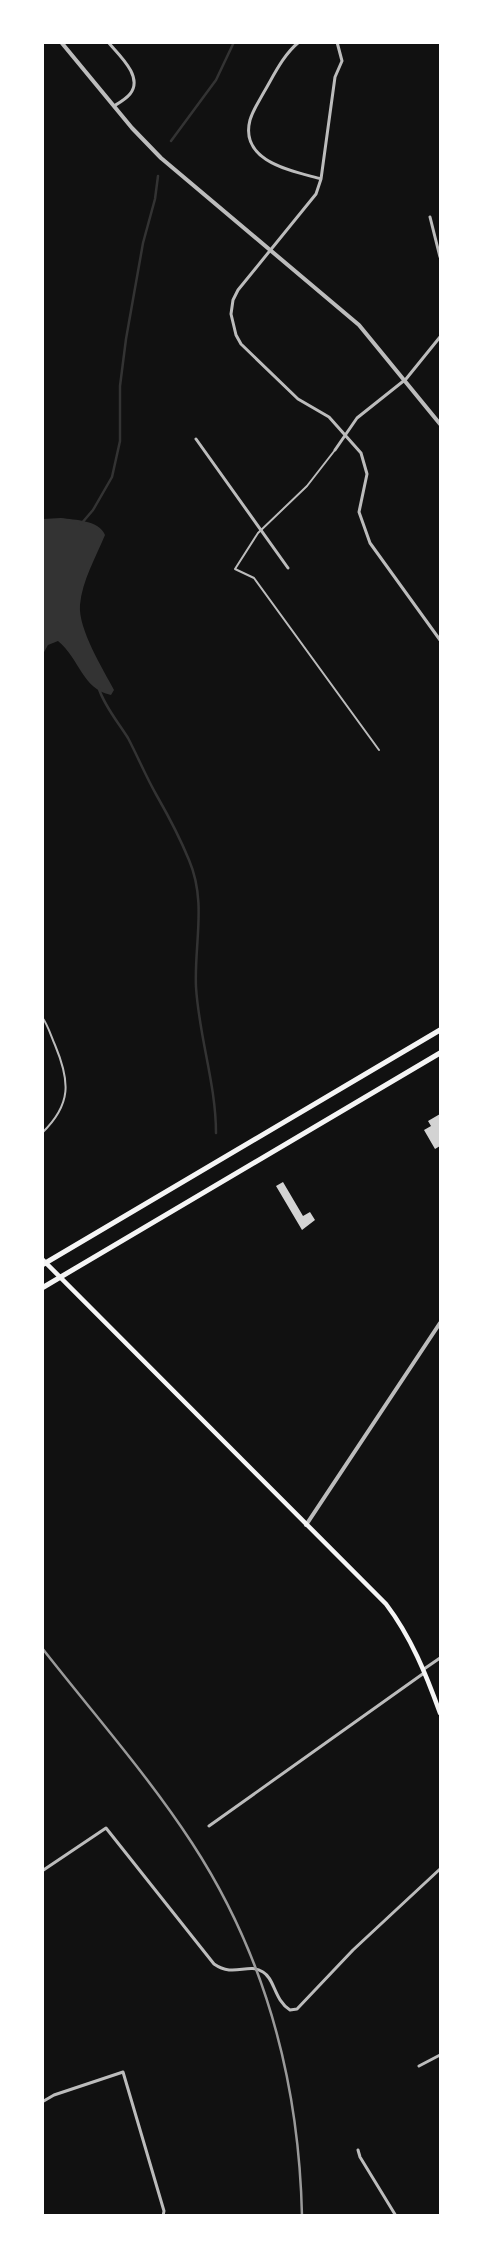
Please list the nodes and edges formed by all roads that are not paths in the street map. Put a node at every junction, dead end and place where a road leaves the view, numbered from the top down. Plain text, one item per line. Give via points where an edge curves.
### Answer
1 (61, 42) edge
2 (108, 42) edge
3 (299, 42) edge
4 (337, 42) edge
5 (114, 106) junction
6 (321, 179) junction
7 (430, 217) dead end
8 (270, 251) junction
9 (440, 257) edge
10 (440, 337) edge
11 (406, 379) junction
12 (440, 424) edge
13 (345, 434) junction
14 (196, 439) dead end
15 (335, 450) joint
16 (262, 529) junction
17 (288, 568) dead end
18 (440, 640) edge
19 (379, 750) dead end
20 (42, 1017) edge
21 (440, 1030) edge
22 (440, 1053) edge
23 (42, 1133) edge
24 (42, 1259) edge
25 (42, 1265) edge
26 (42, 1288) edge
27 (440, 1323) edge
28 (306, 1525) junction
29 (440, 1658) edge
30 (425, 1671) junction
31 (440, 1713) edge
32 (208, 1826) dead end
33 (440, 1869) edge
34 (42, 1871) edge
35 (440, 2055) edge
36 (420, 2066) dead end
37 (42, 2102) edge
38 (358, 2150) dead end
39 (163, 2216) edge
40 (396, 2216) edge

1 - 5 street
2 - 5 street via 134,76 136,84 130,94
3 - 6 street via 275,72 254,109 250,134 254,147 269,162
4 - 6 street via 342,61 335,77
5 - 8 street via 161,158
6 - 8 street via 309,205
7 - 9 street
8 - 11 street via 359,325
8 - 13 street via 233,300 231,314 236,335 248,352 298,400 328,417
10 - 11 street
11 - 12 street
11 - 13 street via 364,410
13 - 15 street
13 - 18 street via 358,447 366,467 359,505 363,530
14 - 16 street
15 - 16 lane via 311,482
16 - 17 street
16 - 19 lane via 236,569 254,578
20 - 23 lane via 66,1076 65,1100 53,1123
21 - 25 main road
22 - 26 main road
24 - 28 main road
27 - 28 street
28 - 30 main road via 386,1604
29 - 30 street
30 - 31 main road
30 - 32 street
33 - 34 street via 353,1950 297,2009 290,2010 281,2004 266,1973 256,1968 223,1971 214,1964 106,1828
35 - 36 street
37 - 39 street via 123,2072
38 - 40 street

